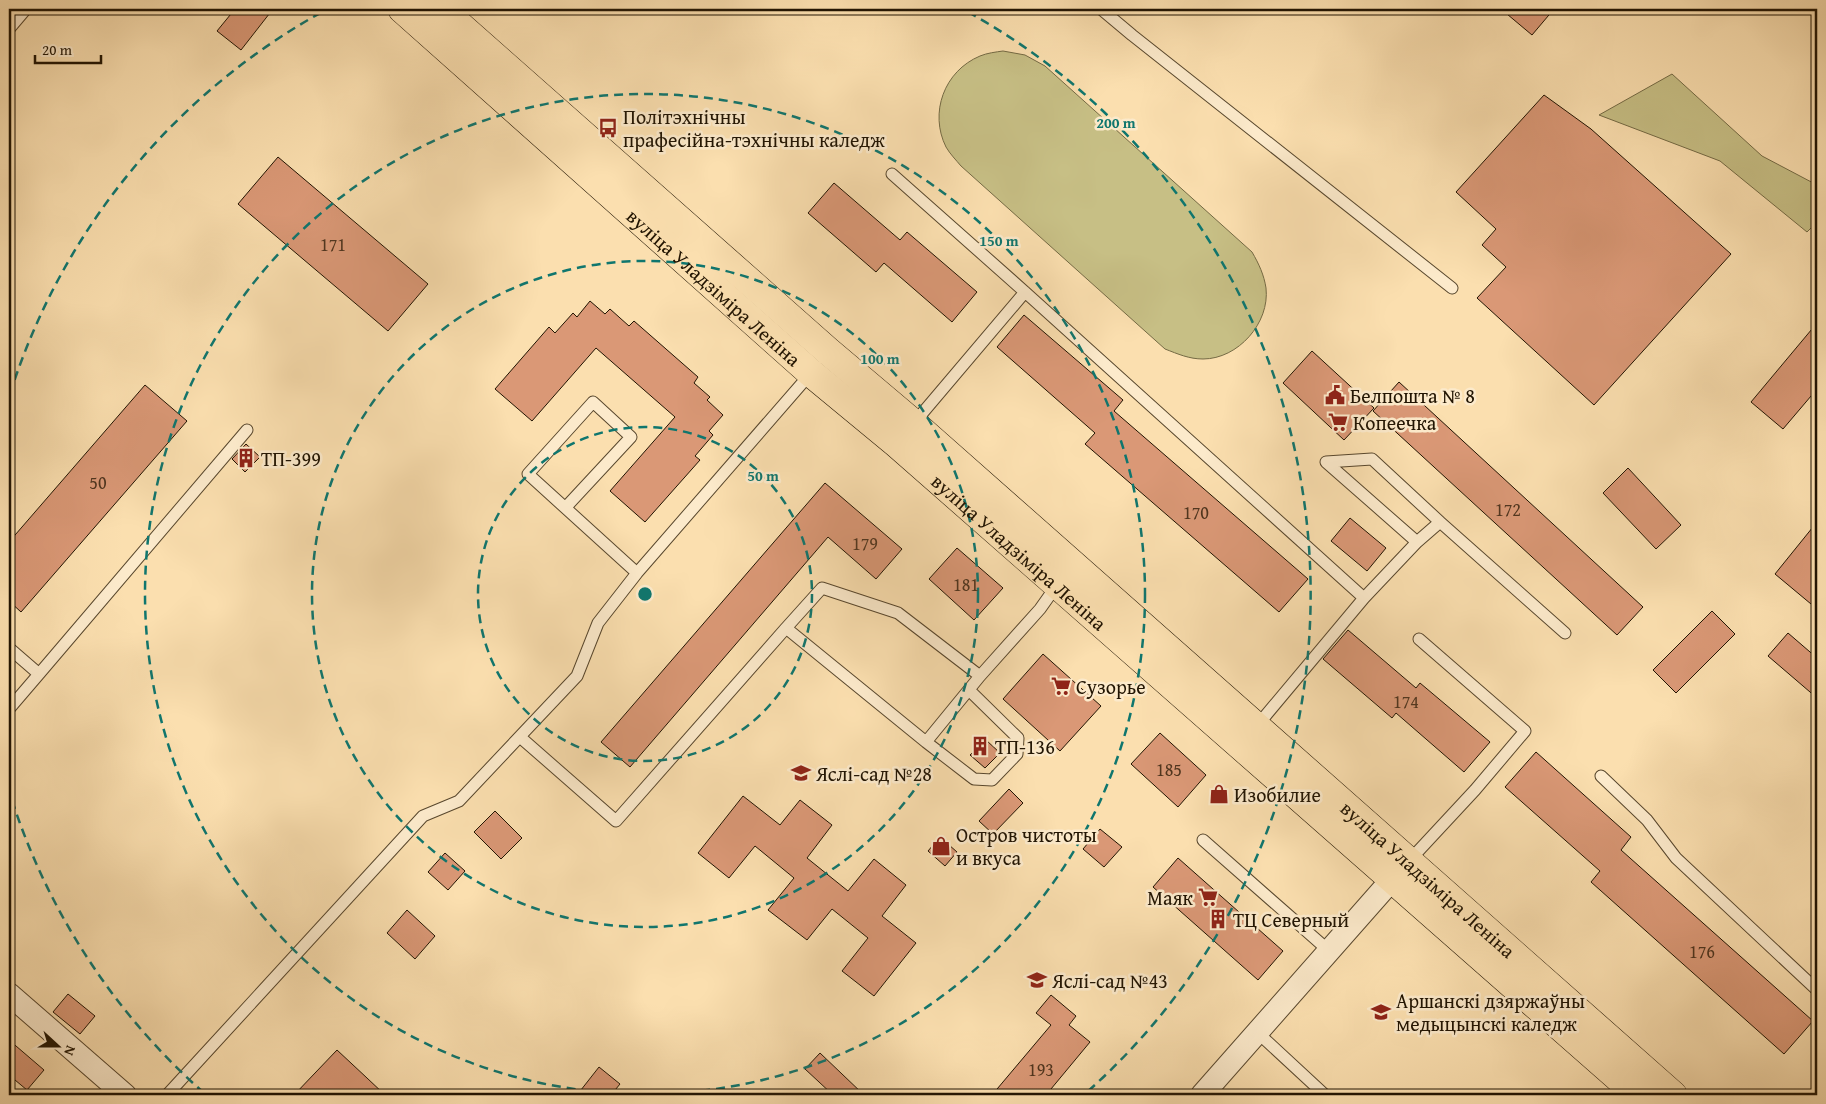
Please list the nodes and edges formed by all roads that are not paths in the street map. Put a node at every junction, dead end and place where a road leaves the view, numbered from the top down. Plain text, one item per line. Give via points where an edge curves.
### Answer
1 (26, 9) edge
2 (402, 9) edge
3 (441, 9) edge
4 (1101, 9) edge
5 (9, 29) edge
6 (892, 174) dead end
7 (1452, 288) dead end
8 (1025, 292) junction
9 (820, 363) junction
10 (247, 430) dead end
11 (905, 434) junction
12 (566, 507) junction
13 (1440, 522) junction
14 (1417, 542) junction
15 (637, 573) junction
16 (1058, 585) junction
17 (1364, 598) junction
18 (786, 628) junction
19 (1566, 633) dead end
20 (1419, 639) dead end
21 (9, 648) edge
22 (39, 674) junction
23 (980, 676) junction
24 (969, 690) junction
25 (9, 708) edge
26 (1256, 727) junction
27 (520, 737) junction
28 (926, 742) junction
29 (1601, 776) dead end
30 (1203, 840) dead end
31 (1400, 870) junction
32 (1328, 950) junction
33 (1817, 990) edge
34 (9, 994) edge
35 (1257, 1032) junction
36 (124, 1095) edge
37 (167, 1095) edge
38 (1202, 1095) edge
39 (1325, 1095) edge
40 (1638, 1095) edge
41 (1673, 1095) edge

1 - 5 lane
2 - 9 main road, вуліца Уладзіміра Леніна
3 - 9 main road, вуліца Уладзіміра Леніна
4 - 7 lane
6 - 8 lane
8 - 11 lane
8 - 17 lane
9 - 11 main road, вуліца Уладзіміра Леніна
9 - 15 lane
10 - 22 lane
11 - 16 main road, вуліца Уладзіміра Леніна
11 - 26 main road, вуліца Уладзіміра Леніна
12 - 12 lane via 528,474 593,402 631,437
12 - 15 lane
13 - 14 lane
13 - 14 lane via 1372,459 1326,462
13 - 19 lane
14 - 17 lane
15 - 27 lane via 598,622 577,676
16 - 23 lane
16 - 31 main road, вуліца Уладзіміра Леніна
17 - 26 lane
18 - 23 lane via 822,588 898,613
18 - 27 lane via 616,821
18 - 28 lane
20 - 31 lane via 1525,731
21 - 22 lane
22 - 25 lane
23 - 24 lane
24 - 28 lane
24 - 28 lane via 1018,738 1017,754 992,780 974,779
26 - 31 main road, вуліца Уладзіміра Леніна
27 - 37 lane via 459,801 423,816
29 - 33 lane via 1647,820 1676,858
30 - 32 lane
31 - 32 street
31 - 40 main road, вуліца Уладзіміра Леніна
31 - 41 main road, вуліца Уладзіміра Леніна
32 - 35 street
34 - 36 street
35 - 38 street
35 - 39 lane

